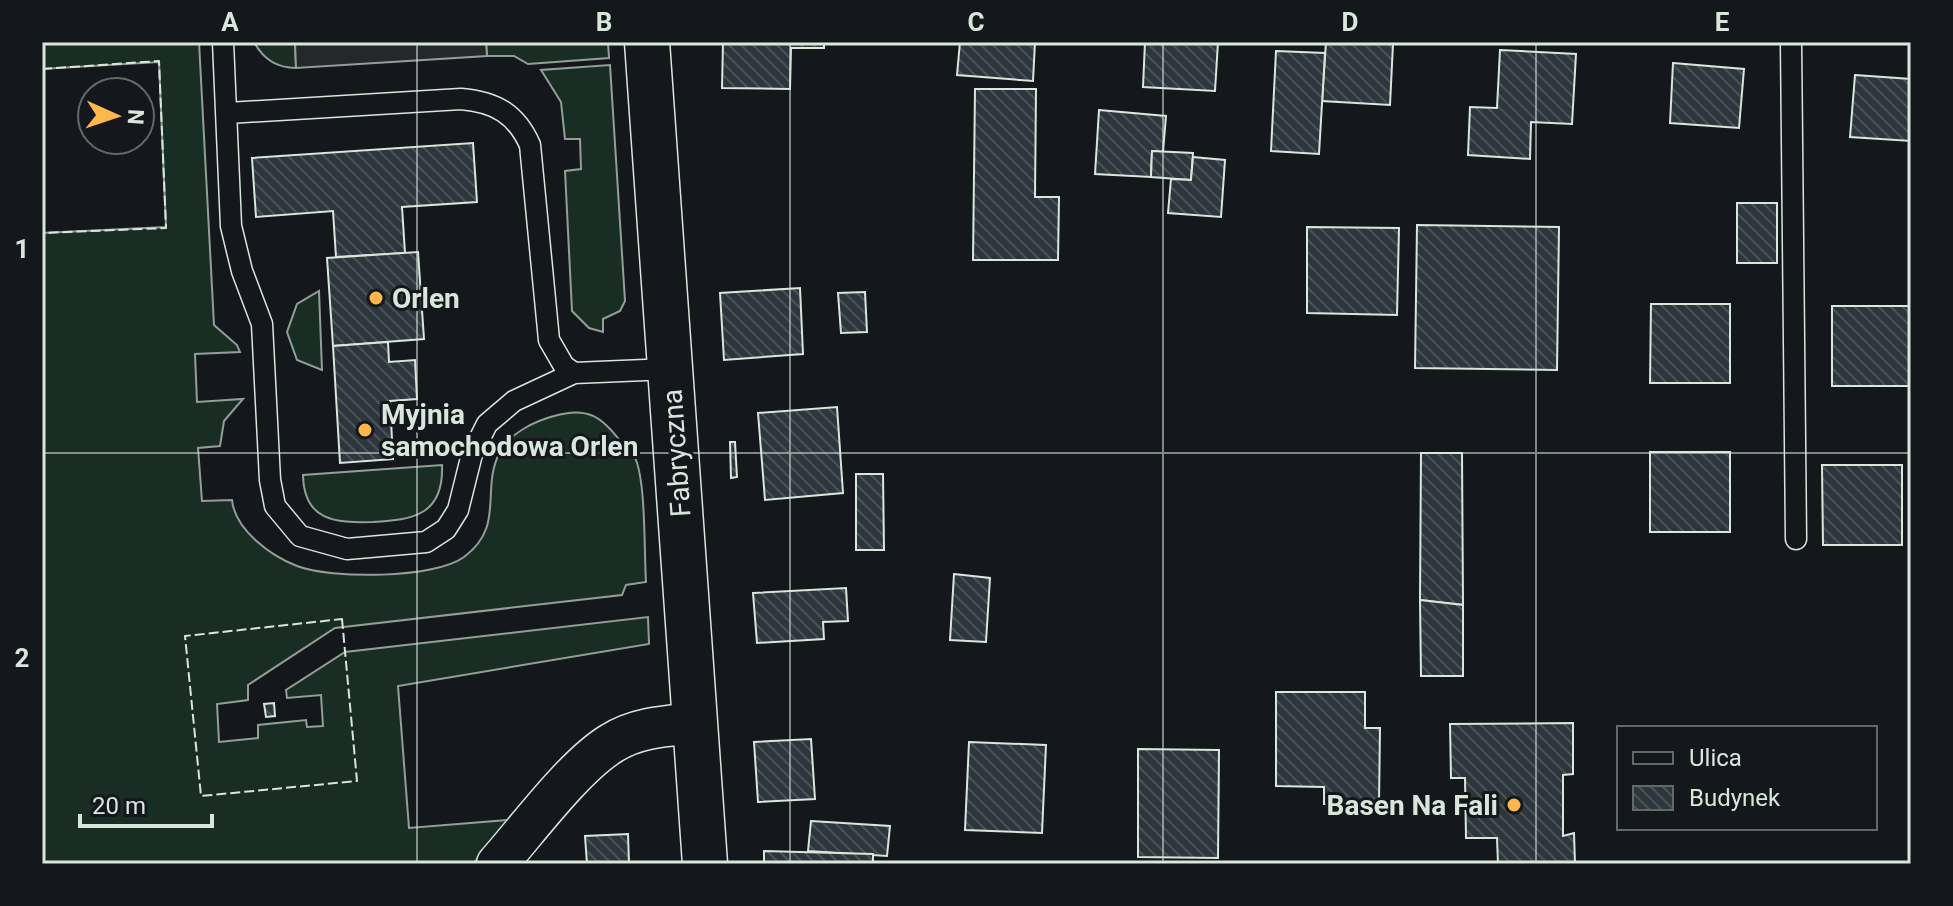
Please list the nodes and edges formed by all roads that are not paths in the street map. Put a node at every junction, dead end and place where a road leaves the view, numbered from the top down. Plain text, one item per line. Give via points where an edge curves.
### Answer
1 (223, 42) edge
2 (647, 42) edge
3 (1791, 42) edge
4 (228, 113) junction
5 (669, 369) junction
6 (574, 373) junction
7 (1796, 539) dead end
8 (695, 723) junction
9 (497, 864) edge
10 (705, 864) edge

1 - 4 lane
2 - 5 street, Fabryczna
3 - 7 lane
4 - 6 lane via 461,99 485,101 506,112 520,123 530,145 549,340
4 - 6 lane via 233,243 262,324 275,506 300,536 347,549 426,542 446,529 458,510 472,454 487,424 514,401
5 - 6 lane
5 - 8 street, Fabryczna
8 - 9 street via 649,727 612,743
8 - 10 street, Fabryczna

